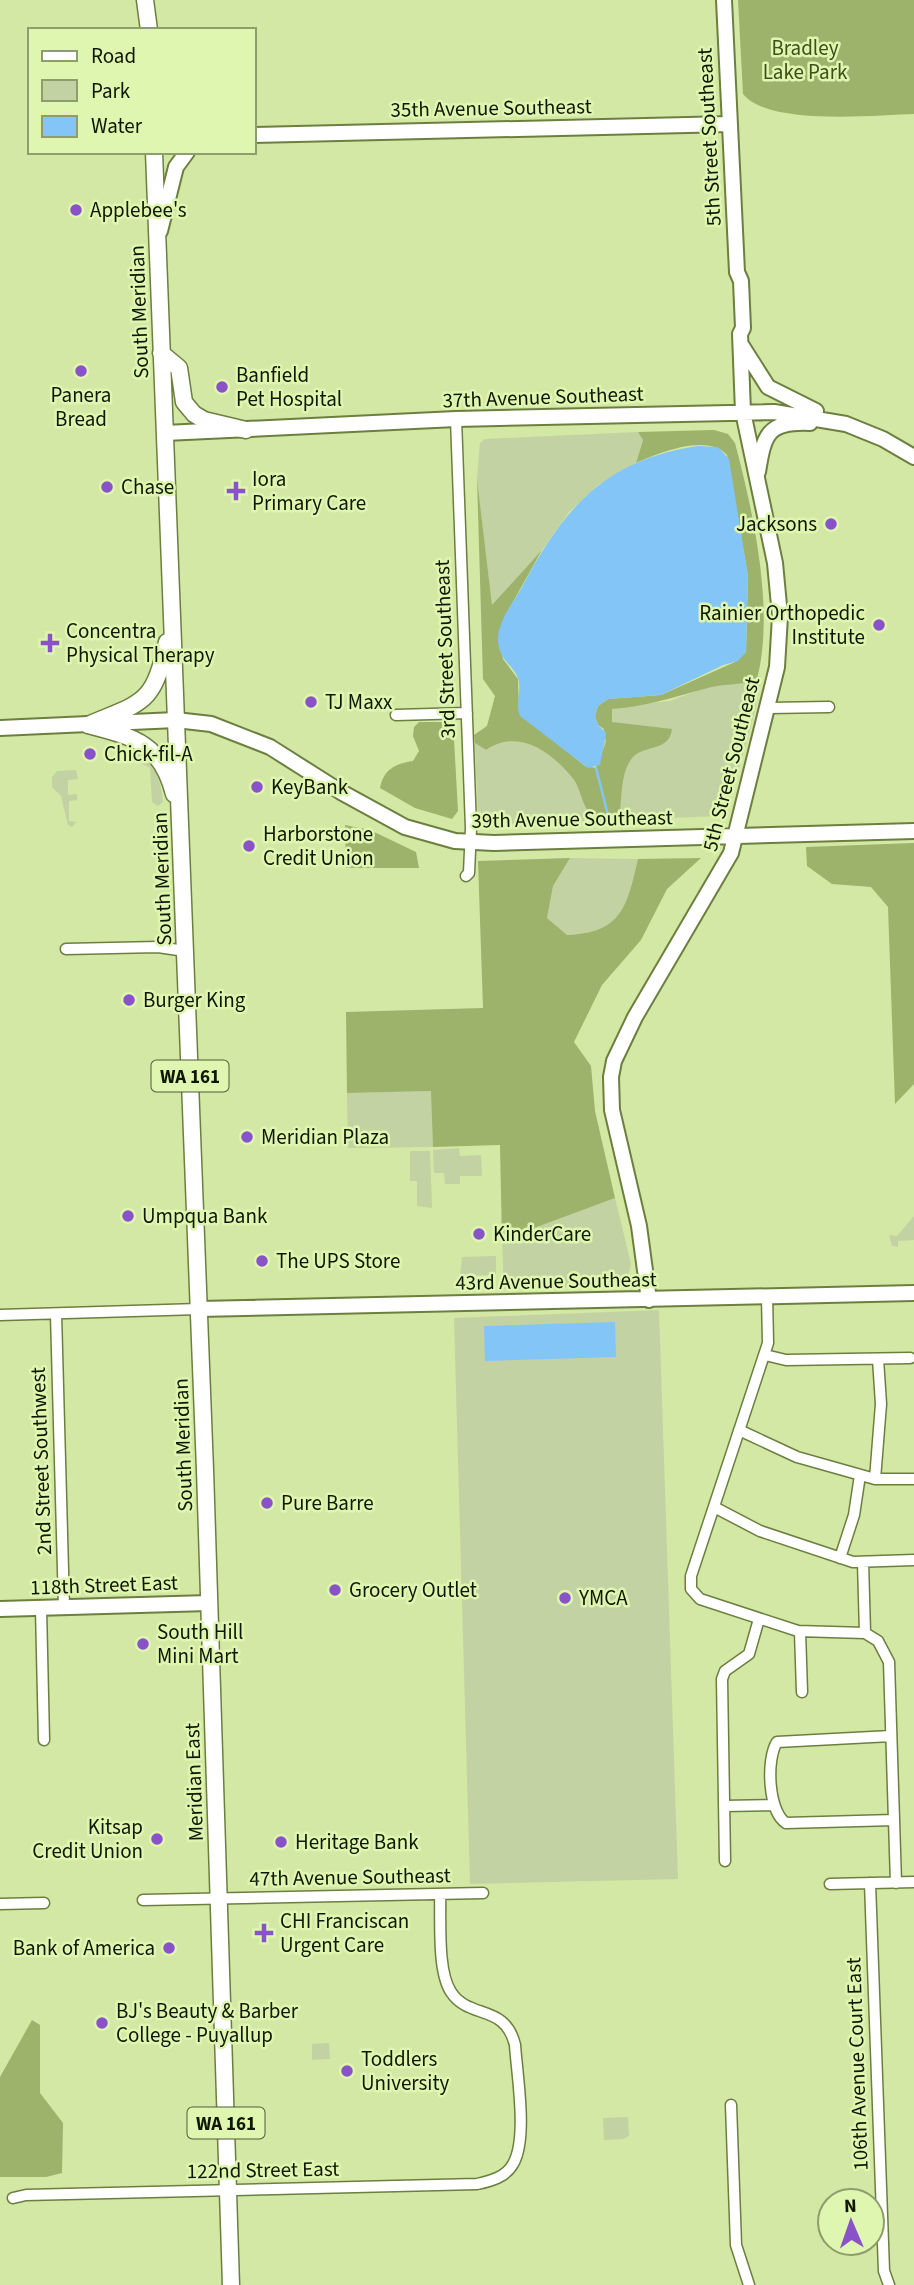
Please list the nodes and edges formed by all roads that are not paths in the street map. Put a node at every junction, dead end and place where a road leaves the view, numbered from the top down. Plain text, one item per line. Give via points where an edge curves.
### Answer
1 (145, 0) edge
2 (724, 0) edge
3 (149, 28) edge
4 (730, 124) junction
5 (256, 135) edge
6 (154, 154) edge
7 (186, 154) edge
8 (158, 242) junction
9 (740, 338) junction
10 (161, 353) junction
11 (743, 412) junction
12 (456, 419) junction
13 (846, 424) junction
14 (246, 430) junction
15 (165, 433) junction
16 (914, 457) edge
17 (757, 478) junction
18 (172, 619) junction
19 (829, 707) dead end
20 (769, 708) junction
21 (467, 713) junction
22 (396, 715) dead end
23 (176, 720) junction
24 (88, 724) junction
25 (0, 728) edge
26 (180, 818) junction
27 (914, 831) edge
28 (737, 836) junction
29 (471, 842) junction
30 (466, 876) dead end
31 (66, 949) dead end
32 (186, 951) junction
33 (914, 1293) edge
34 (768, 1296) junction
35 (649, 1300) junction
36 (200, 1309) junction
37 (56, 1314) junction
38 (0, 1315) edge
39 (765, 1355) junction
40 (910, 1358) dead end
41 (878, 1359) junction
42 (740, 1430) junction
43 (860, 1475) junction
44 (875, 1479) junction
45 (914, 1479) edge
46 (714, 1507) junction
47 (840, 1558) junction
48 (914, 1560) edge
49 (863, 1562) junction
50 (209, 1603) junction
51 (64, 1607) junction
52 (41, 1608) junction
53 (0, 1609) edge
54 (759, 1619) junction
55 (800, 1632) junction
56 (865, 1633) junction
57 (802, 1692) dead end
58 (891, 1736) junction
59 (44, 1740) dead end
60 (772, 1805) junction
61 (724, 1806) junction
62 (894, 1820) junction
63 (725, 1861) dead end
64 (914, 1882) edge
65 (870, 1883) junction
66 (896, 1883) junction
67 (830, 1884) dead end
68 (483, 1893) dead end
69 (440, 1894) junction
70 (218, 1899) junction
71 (143, 1900) dead end
72 (44, 1903) dead end
73 (0, 1904) edge
74 (731, 2105) dead end
75 (228, 2190) junction
76 (13, 2198) dead end
77 (231, 2285) edge
78 (749, 2285) edge
79 (889, 2285) edge

1 - 3 main road
2 - 4 street, 5th Street Southeast
4 - 5 street, 35th Avenue Southeast
4 - 9 street, 5th Street Southeast via 744,328
6 - 8 main road, South Meridian / WA 161
7 - 8 street via 176,167
8 - 10 main road, South Meridian / WA 161
9 - 11 street, 5th Street Southeast
9 - 13 street via 752,366 770,388
10 - 14 main road via 179,368 184,402 194,414
10 - 15 main road, South Meridian / WA 161
11 - 12 street, 37th Avenue Southeast
11 - 13 street, 37th Avenue Southeast via 796,414
11 - 17 street, 5th Street Southeast
12 - 14 street, 37th Avenue Southeast
12 - 21 street, 3rd Street Southeast
13 - 16 street, 37th Avenue Southeast
13 - 17 street via 777,426 764,440
14 - 15 street, 37th Avenue Southeast
15 - 18 main road, South Meridian / WA 161
17 - 20 street, 5th Street Southeast via 775,563 780,616
18 - 23 main road, South Meridian / WA 161
18 - 24 main road via 152,693 134,706
19 - 20 street
20 - 28 street, 5th Street Southeast
21 - 22 street
21 - 29 street, 3rd Street Southeast
23 - 24 street, 39th Avenue Southeast
23 - 26 main road, South Meridian / WA 161
23 - 29 street, 39th Avenue Southeast via 211,724 247,736 397,824 438,838
24 - 25 street, 39th Avenue Southeast
24 - 26 main road via 135,738 153,752 166,771
26 - 32 main road, South Meridian / WA 161
27 - 28 street, 39th Avenue Southeast
28 - 29 street, 39th Avenue Southeast
28 - 35 street, 5th Street Southeast via 722,874 621,1043 611,1077 614,1120 639,1226
29 - 30 street, 3rd Street Southeast
31 - 32 street via 159,947
32 - 36 main road, South Meridian / WA 161
33 - 34 street, 43rd Avenue Southeast
34 - 35 street, 43rd Avenue Southeast
34 - 39 street
35 - 36 street, 43rd Avenue Southeast
36 - 37 street
36 - 50 main road, South Meridian / WA 161
37 - 38 street
37 - 51 street, 2nd Street Southwest
39 - 41 street via 786,1360
39 - 42 street
40 - 41 street
41 - 44 street via 881,1404
42 - 43 street via 797,1457
42 - 46 street
43 - 44 street
43 - 47 street
44 - 45 street
46 - 47 street via 760,1531
46 - 54 street via 691,1588 700,1599
47 - 49 street
48 - 49 street
49 - 56 street
50 - 51 street, 118th Street East
50 - 70 main road, Meridian East / WA 161
51 - 52 street, 118th Street East
52 - 53 street, 118th Street East
52 - 59 street
54 - 55 street
54 - 61 street via 749,1654 725,1671 722,1679
55 - 56 street
55 - 57 street
56 - 58 street via 878,1641 889,1662
58 - 60 street via 777,1742 772,1750
58 - 62 street
60 - 61 street
60 - 62 street via 786,1823
61 - 63 street
62 - 66 street
64 - 66 street
65 - 66 street
65 - 67 street
65 - 79 street, 106th Avenue Court East via 884,2271
68 - 69 street, 47th Avenue Southeast
69 - 70 street, 47th Avenue Southeast
69 - 75 street, 122nd Street East via 443,1969 450,1992 464,2004 502,2021 516,2045 520,2140 510,2169 499,2178 477,2184
70 - 71 street, 47th Avenue Southeast
70 - 75 main road, Meridian East / WA 161
72 - 73 street
74 - 78 street via 736,2245
75 - 76 street, 122nd Street East
75 - 77 main road, WA 161

